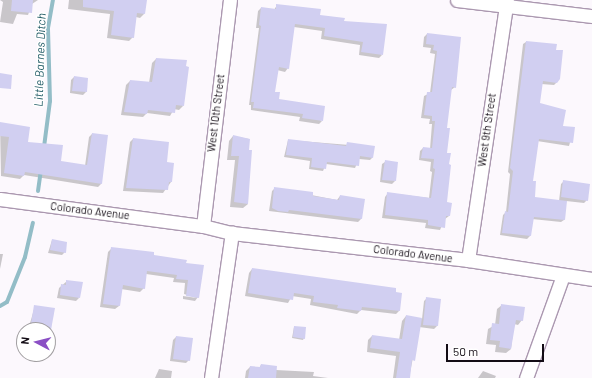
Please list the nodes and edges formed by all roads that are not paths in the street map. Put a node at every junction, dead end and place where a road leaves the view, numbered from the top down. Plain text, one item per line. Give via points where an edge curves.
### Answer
1 (230, 0) edge
2 (457, 0) edge
3 (506, 3) edge
4 (592, 16) edge
5 (0, 199) edge
6 (203, 226) junction
7 (232, 233) junction
8 (468, 260) junction
9 (563, 275) junction
10 (592, 279) edge
11 (211, 378) edge
12 (526, 378) edge

1 - 6 street, West 10th Street
2 - 3 street
3 - 4 street
3 - 8 street, West 9th Street
5 - 6 street, Colorado Avenue
6 - 7 street, Colorado Avenue
7 - 8 street, Colorado Avenue
7 - 11 street
8 - 9 street, Colorado Avenue
9 - 10 street, Colorado Avenue
9 - 12 street

